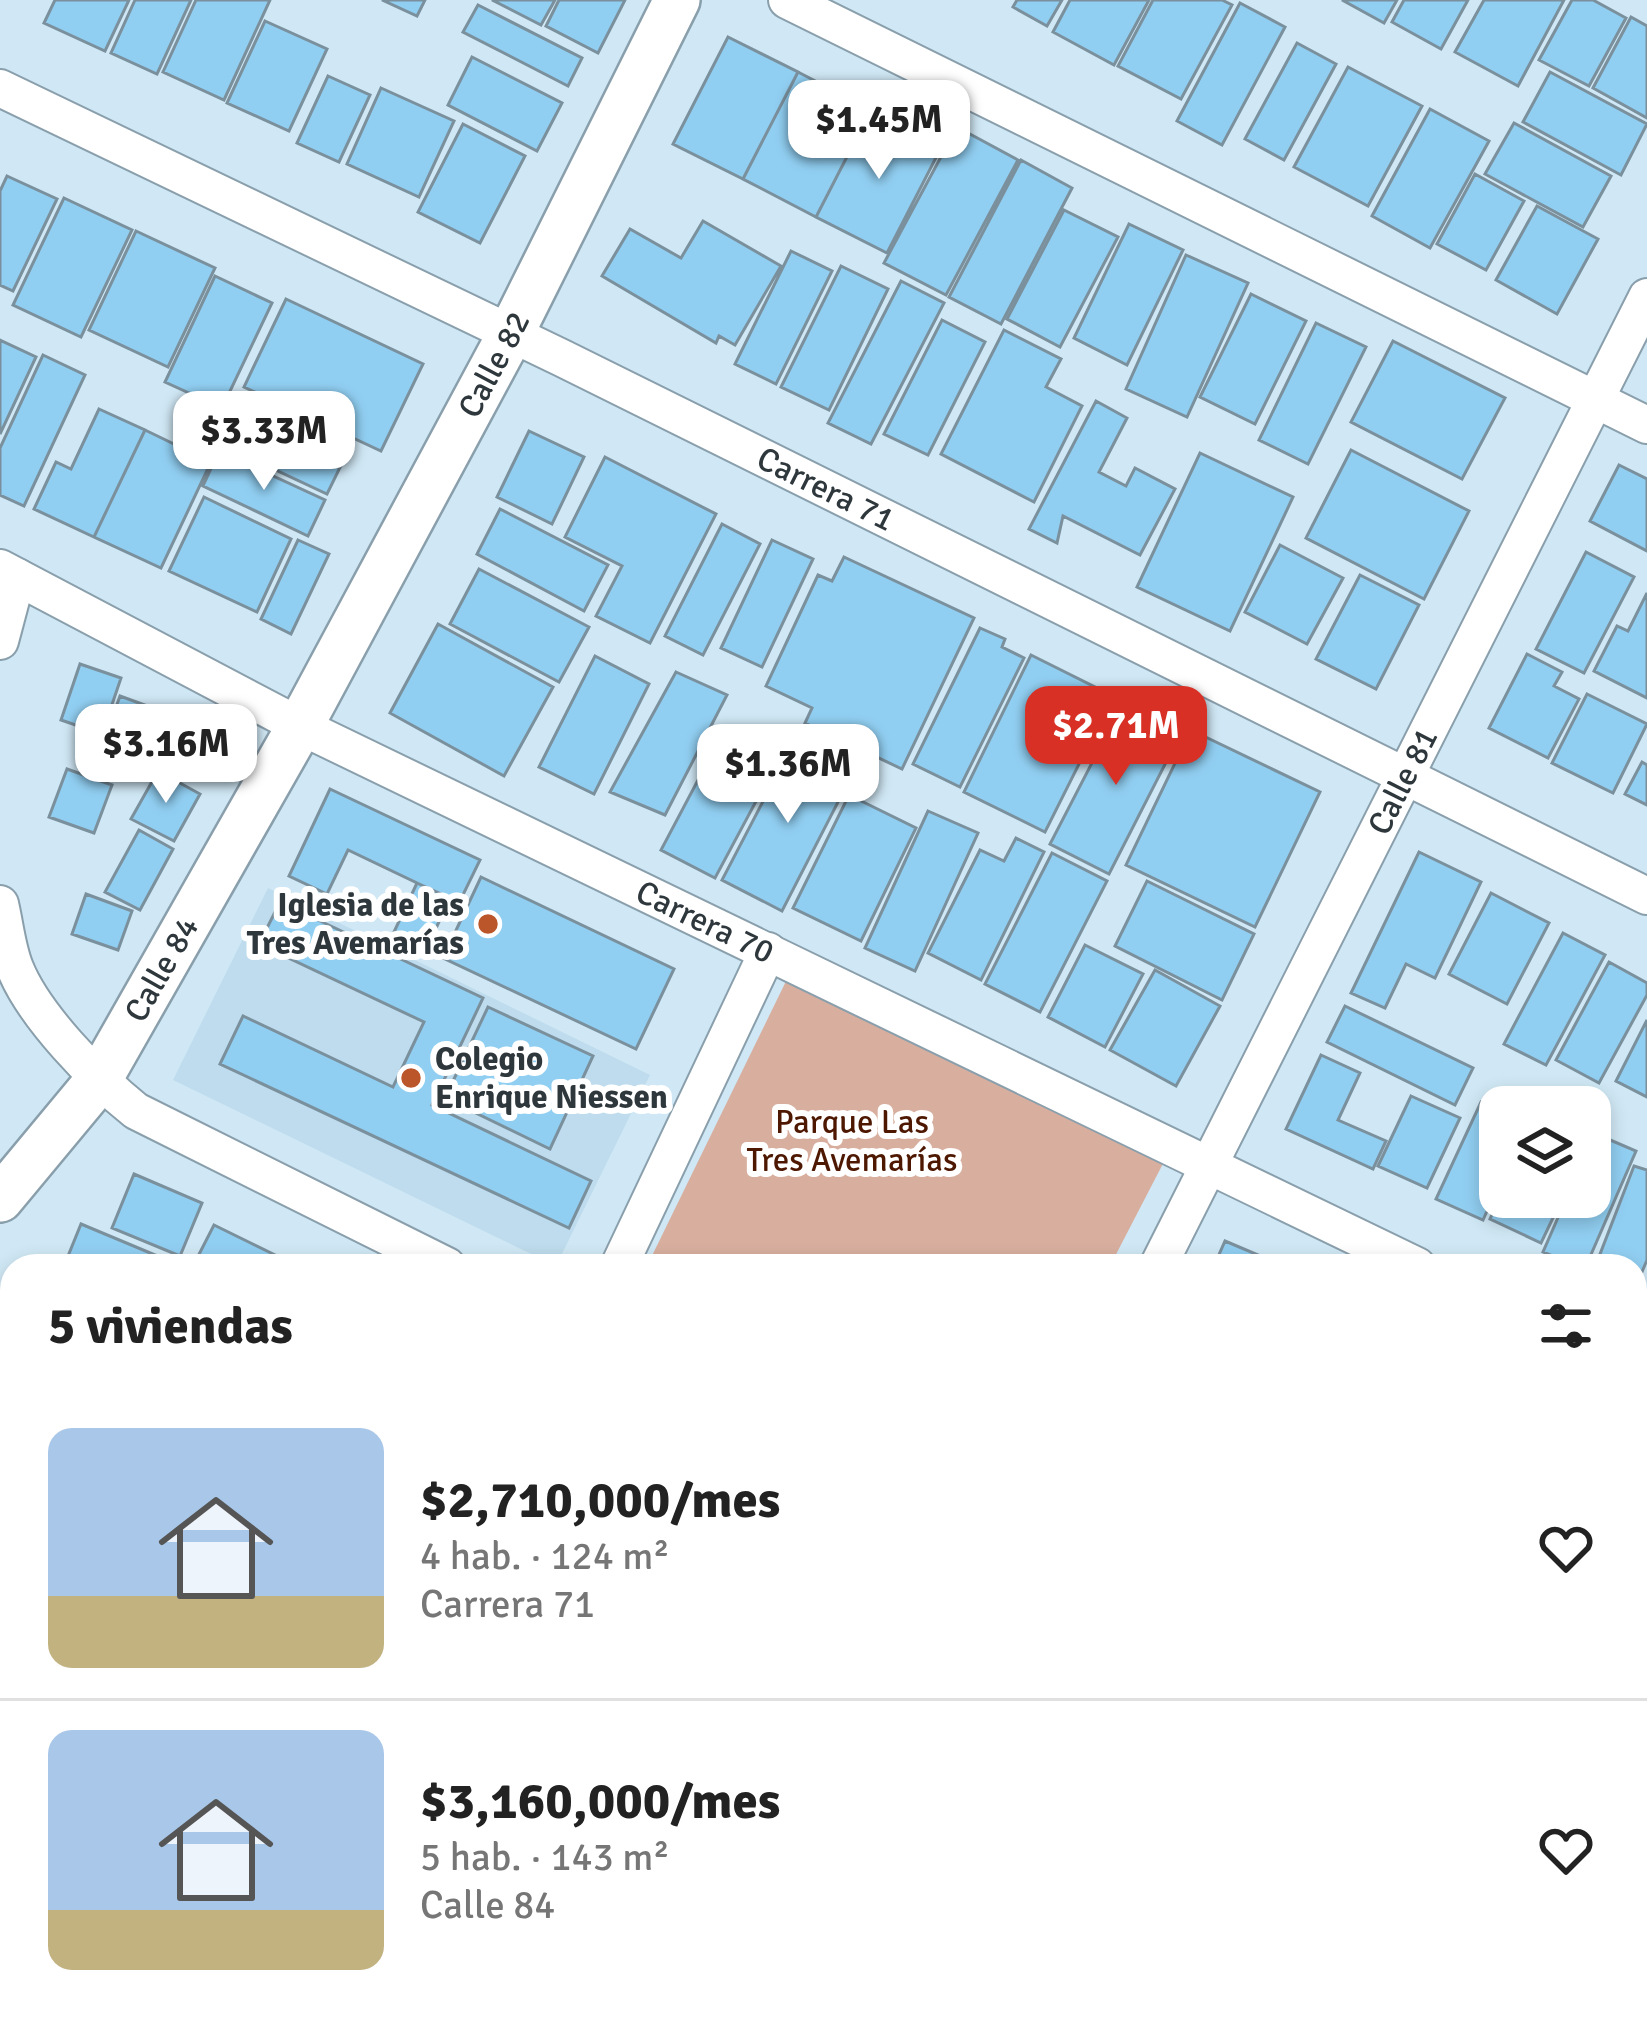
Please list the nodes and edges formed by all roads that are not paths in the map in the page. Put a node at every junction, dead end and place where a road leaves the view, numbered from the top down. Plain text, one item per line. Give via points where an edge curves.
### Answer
1 (677, 0) edge
2 (787, 0) edge
3 (0, 88) edge
4 (1647, 297) edge
5 (510, 335) junction
6 (1597, 400) junction
7 (1647, 424) edge
8 (9, 573) edge
9 (0, 641) edge
10 (300, 726) junction
11 (1402, 776) junction
12 (1647, 896) edge
13 (0, 904) edge
14 (768, 951) junction
15 (98, 1081) junction
16 (1207, 1162) junction
17 (0, 1199) edge
18 (423, 1254) edge
19 (625, 1254) edge
20 (1164, 1254) edge
21 (1393, 1254) edge

1 - 5 street, Calle 82
2 - 6 street
3 - 5 street, Carrera 71
4 - 6 street, Calle 81
5 - 10 street, Calle 82
5 - 11 street, Carrera 71
6 - 7 street
6 - 11 street, Calle 81
8 - 9 street
8 - 10 street, Carrera 70
10 - 14 street, Carrera 70
10 - 15 street, Calle 84
11 - 12 street, Carrera 71
11 - 16 street, Calle 81
13 - 15 street via 16,970
14 - 16 street, Carrera 70
14 - 19 street
15 - 17 street, Calle 84
15 - 18 street via 136,1111
16 - 20 street, Calle 81
16 - 21 street, Carrera 70

